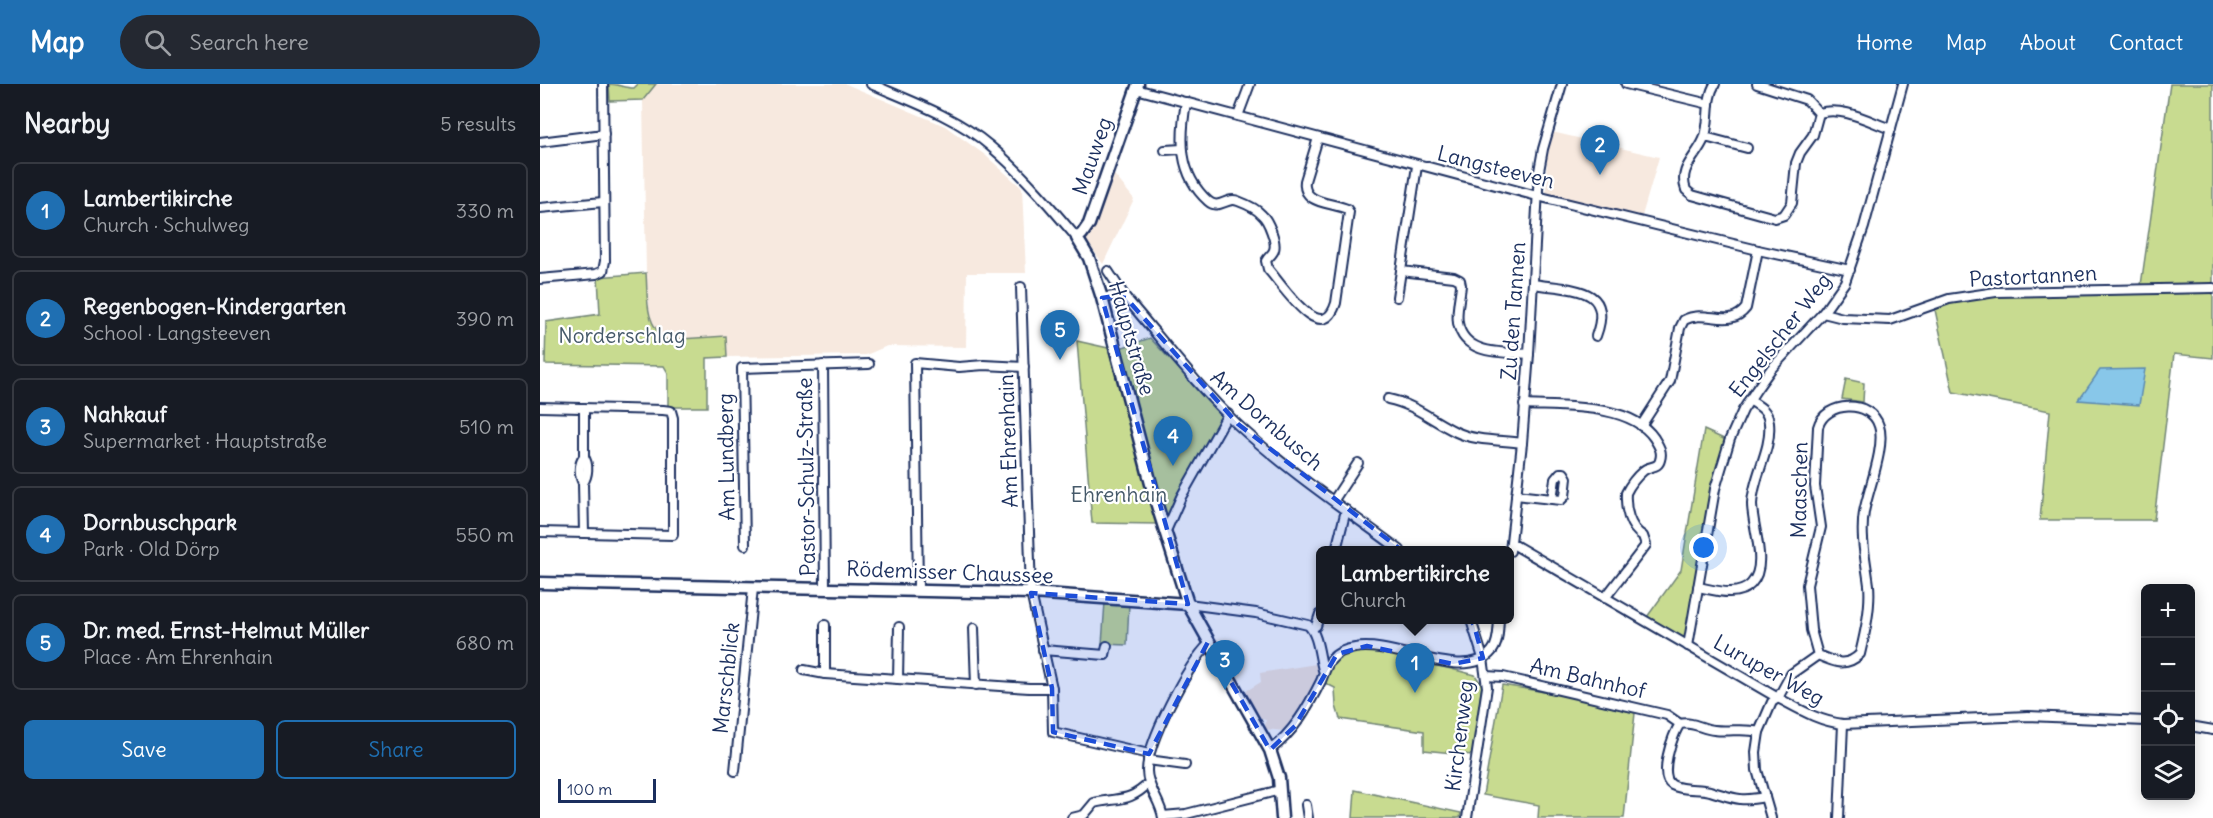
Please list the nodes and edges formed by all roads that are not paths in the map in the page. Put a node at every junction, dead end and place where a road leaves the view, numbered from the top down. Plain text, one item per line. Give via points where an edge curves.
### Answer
1 (603, 84) edge
2 (871, 84) edge
3 (1250, 84) edge
4 (1562, 84) edge
5 (1626, 84) edge
6 (1715, 84) edge
7 (1757, 84) edge
8 (1903, 84) edge
9 (1137, 87) edge
10 (1186, 102) junction
11 (1709, 104) junction
12 (1819, 113) junction
13 (1238, 117) junction
14 (1891, 129) junction
15 (604, 134) junction
16 (1705, 137) junction
17 (1318, 138) junction
18 (540, 142) edge
19 (1748, 148) dead end
20 (1182, 149) junction
21 (1165, 150) dead end
22 (1417, 166) junction
23 (1538, 196) junction
24 (603, 202) junction
25 (540, 208) edge
26 (1077, 238) junction
27 (1758, 250) junction
28 (1850, 270) junction
29 (1108, 271) dead end
30 (1401, 271) junction
31 (540, 279) edge
32 (1533, 284) junction
33 (1021, 287) dead end
34 (2213, 288) edge
35 (1397, 297) dead end
36 (1102, 298) junction
37 (1126, 298) junction
38 (1823, 313) junction
39 (1596, 336) dead end
40 (1529, 354) junction
41 (869, 364) dead end
42 (823, 365) junction
43 (1024, 367) junction
44 (1388, 399) dead end
45 (1749, 400) junction
46 (1524, 405) junction
47 (540, 407) edge
48 (584, 408) junction
49 (1228, 414) junction
50 (1641, 426) junction
51 (1522, 443) junction
52 (1358, 463) dead end
53 (1516, 495) junction
54 (1552, 499) dead end
55 (1334, 500) junction
56 (1346, 510) junction
57 (1166, 531) junction
58 (540, 532) edge
59 (584, 532) junction
60 (745, 545) dead end
61 (1337, 546) edge
62 (1395, 546) edge
63 (1510, 546) edge
64 (1514, 549) edge
65 (540, 583) edge
66 (1698, 587) junction
67 (753, 588) junction
68 (825, 588) junction
69 (918, 589) junction
70 (1031, 593) junction
71 (1605, 598) junction
72 (1188, 604) junction
73 (1317, 624) edge
74 (1472, 624) edge
75 (1498, 624) edge
76 (825, 625) dead end
77 (899, 627) dead end
78 (974, 628) dead end
79 (1312, 628) junction
80 (1209, 644) junction
81 (1107, 646) dead end
82 (1688, 646) junction
83 (1043, 650) junction
84 (1818, 655) junction
85 (1483, 658) junction
86 (804, 670) dead end
87 (825, 674) junction
88 (1324, 674) junction
89 (1486, 676) junction
90 (898, 679) junction
91 (976, 685) junction
92 (1052, 688) junction
93 (1778, 698) junction
94 (2141, 721) edge
95 (1680, 724) junction
96 (1843, 724) junction
97 (2195, 727) edge
98 (2213, 730) edge
99 (1759, 732) junction
100 (1270, 750) junction
101 (1148, 757) junction
102 (1185, 765) dead end
103 (735, 771) dead end
104 (1149, 783) junction
105 (1280, 790) junction
106 (1765, 797) junction
107 (1306, 805) dead end
108 (1163, 817) edge
109 (1072, 818) edge
110 (1282, 818) edge
111 (1307, 818) edge
112 (1467, 818) edge
113 (1771, 818) edge
114 (1839, 818) edge

1 - 15 street
2 - 26 street via 938,112 989,145
3 - 13 street
4 - 23 street, Zu den Tannen via 1543,149
5 - 11 street
6 - 11 street
7 - 12 street via 1807,100
8 - 14 street, Engelscher Weg
9 - 10 street, Langsteeven
9 - 26 street, Mauweg via 1089,224
10 - 13 street, Langsteeven
10 - 20 street
11 - 16 street
12 - 14 street via 1840,111
12 - 16 street via 1813,135 1796,163 1792,203 1784,215 1775,218 1686,190 1683,175
13 - 17 street, Langsteeven
14 - 28 street, Engelscher Weg
15 - 18 street
15 - 24 street
16 - 19 street
17 - 20 street via 1305,181 1306,194 1349,212 1333,315 1320,321 1305,312 1268,269 1266,261 1275,249 1262,214 1237,200 1217,205 1208,201 1186,171
17 - 22 street, Langsteeven
20 - 21 street
22 - 23 street, Langsteeven
22 - 30 street
23 - 27 street, Langsteeven
23 - 32 street, Zu den Tannen
24 - 25 street
24 - 31 street via 603,271
26 - 36 street, Hauptstraße via 1089,258
27 - 28 street, Langsteeven
27 - 50 street via 1746,308 1741,314 1729,319 1698,316 1684,320 1670,381
28 - 38 street, Engelscher Weg
29 - 37 street, Am Dornbusch
30 - 35 street
30 - 40 street via 1460,280 1458,323 1468,342 1485,350
32 - 39 street via 1593,297 1602,311
32 - 40 street, Zu den Tannen
33 - 43 street, Am Ehrenhain
34 - 38 street, Pastortannen via 1996,292 1949,299 1890,320
36 - 37 street
36 - 57 street, Hauptstraße
37 - 49 street, Am Dornbusch via 1194,380
38 - 45 street, Engelscher Weg via 1771,369
40 - 46 street, Zu den Tannen
41 - 42 street
42 - 60 street, Am Lundberg via 742,368
42 - 68 street, Pastor-Schulz-Straße
43 - 69 street via 915,363
43 - 70 street, Am Ehrenhain
44 - 51 street via 1403,402 1464,435
45 - 66 street, Engelscher Weg via 1735,426 1715,489
45 - 66 street via 1761,406 1769,423 1752,504 1758,546 1756,575 1741,591
46 - 50 street via 1615,413
46 - 51 street, Zu den Tannen
47 - 48 street
48 - 59 street
48 - 59 street via 671,411 673,535
49 - 55 street, Am Dornbusch
49 - 57 street
50 - 71 street via 1659,446 1661,454 1657,466 1644,469 1626,493 1632,526 1646,545
51 - 53 street, Zu den Tannen
52 - 55 street
53 - 54 street
53 - 63 street, Zu den Tannen
55 - 56 street, Am Dornbusch
56 - 61 street
56 - 62 street, Am Dornbusch
57 - 72 street, Hauptstraße
58 - 59 street
64 - 71 street, Luruper Weg
65 - 67 street, Rödemisser Chaussee
66 - 82 street, Engelscher Weg
67 - 68 street, Rödemisser Chaussee
67 - 103 street, Marschblick
68 - 69 street, Rödemisser Chaussee
69 - 70 street, Rödemisser Chaussee
70 - 72 street, Rödemisser Chaussee
70 - 83 street, Am Ehrenhain
71 - 82 street, Luruper Weg
72 - 79 street via 1256,613
72 - 80 street, Hauptstraße
73 - 79 street
74 - 85 street
75 - 85 street via 1492,651
76 - 87 street
77 - 90 street
78 - 91 street
79 - 88 street
80 - 100 street, Hauptstraße
80 - 101 street via 1184,679
81 - 83 street via 1105,655
82 - 93 street, Luruper Weg
83 - 92 street, Am Ehrenhain
84 - 84 street, Maaschen via 1811,630 1807,585 1821,527 1815,486 1818,427 1833,409 1854,408 1867,412 1880,425 1878,461 1864,518 1869,600 1860,654 1847,663
84 - 93 street via 1791,674
85 - 88 street via 1453,664 1367,646 1337,654
85 - 89 street, Kirchenweg
86 - 87 street
87 - 90 street
88 - 100 street via 1295,726
89 - 95 street, Am Bahnhof via 1667,715
89 - 112 street, Kirchenweg
90 - 91 street
91 - 92 street
92 - 101 street, Am Ehrenhain via 1053,732
93 - 96 street, Luruper Weg via 1816,718
93 - 99 street via 1772,702
94 - 96 street, Luruper Weg via 2028,716
95 - 99 street, Am Bahnhof
95 - 106 street via 1666,764 1670,784 1740,800
96 - 114 street
97 - 98 street
99 - 106 street via 1757,770
100 - 105 street, Hauptstraße
101 - 102 street
101 - 104 street
104 - 108 street
104 - 109 street via 1137,794 1094,803 1084,815
105 - 108 street
105 - 110 street, Hauptstraße
106 - 113 street
107 - 111 street

